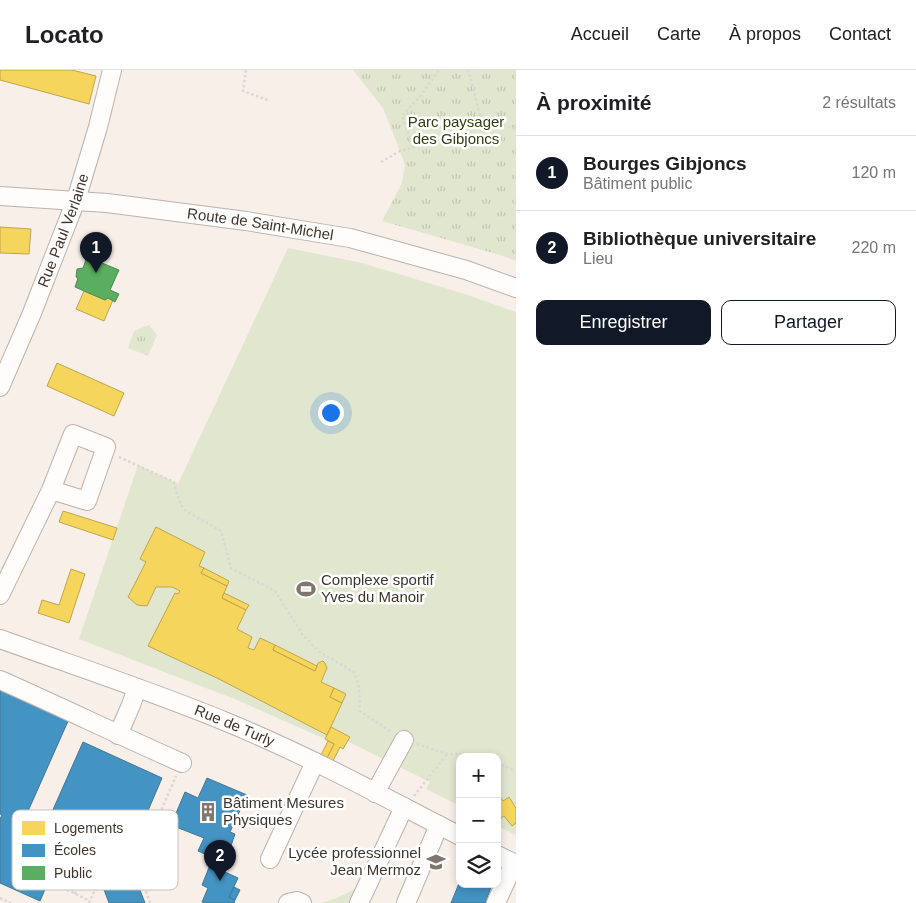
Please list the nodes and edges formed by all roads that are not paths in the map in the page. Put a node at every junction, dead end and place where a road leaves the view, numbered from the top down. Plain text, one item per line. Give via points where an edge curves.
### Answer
1 (112, 70) edge
2 (0, 196) edge
3 (76, 200) junction
4 (516, 288) edge
5 (0, 387) edge
6 (51, 490) junction
7 (0, 596) edge
8 (0, 639) edge
9 (0, 680) edge
10 (137, 688) junction
11 (118, 735) junction
12 (404, 740) road end
13 (315, 762) junction
14 (182, 763) road end
15 (375, 793) junction
16 (404, 807) junction
17 (439, 825) junction
18 (456, 834) edge
19 (501, 857) edge
20 (270, 858) dead end
21 (515, 864) edge
22 (288, 903) edge
23 (302, 903) edge
24 (359, 903) edge
25 (406, 903) edge
26 (496, 903) edge

1 - 3 street, Rue Paul Verlaine
2 - 3 street, Route de Saint-Michel
3 - 4 street, Route de Saint-Michel via 246,221 350,238 466,270
3 - 5 street, Rue Paul Verlaine
6 - 6 street via 73,434 106,447 87,501
6 - 7 street
8 - 10 street, Rue de Turly
9 - 11 street
10 - 11 street
10 - 13 street, Rue de Turly
11 - 14 street
12 - 15 street
13 - 15 street, Rue de Turly
13 - 20 street
15 - 16 street, Rue de Turly
16 - 17 street, Rue de Turly
16 - 24 street
17 - 18 street, Rue de Turly
17 - 25 street
19 - 21 street
21 - 26 street
22 - 23 street

